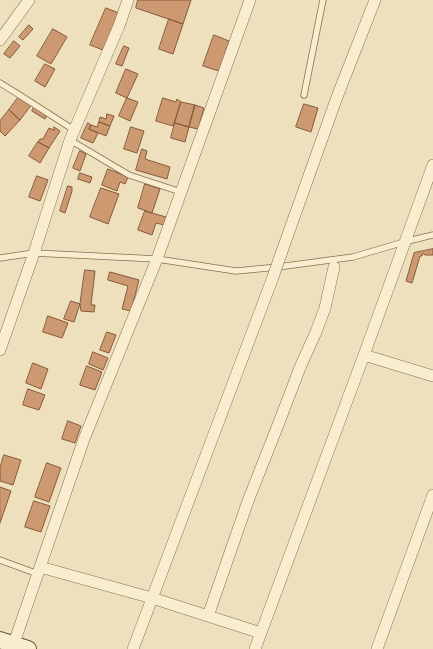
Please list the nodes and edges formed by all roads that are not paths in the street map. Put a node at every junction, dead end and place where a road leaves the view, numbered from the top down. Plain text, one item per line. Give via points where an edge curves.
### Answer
1 (29, 0) edge
2 (128, 0) edge
3 (250, 0) edge
4 (323, 0) edge
5 (375, 0) edge
6 (0, 40) edge
7 (0, 83) edge
8 (304, 95) dead end
9 (72, 135) junction
10 (433, 165) edge
11 (181, 192) junction
12 (433, 235) edge
13 (404, 242) junction
14 (34, 253) junction
15 (0, 258) edge
16 (157, 259) junction
17 (334, 267) dead end
18 (0, 350) edge
19 (364, 355) junction
20 (433, 376) edge
21 (433, 495) edge
22 (0, 560) edge
23 (39, 571) junction
24 (152, 598) junction
25 (208, 616) junction
26 (261, 633) junction
27 (13, 646) edge
28 (133, 649) edge
29 (255, 649) edge
30 (377, 649) edge

1 - 6 street
2 - 9 street
3 - 11 street
4 - 8 lane
5 - 24 street, bridge via 336,97 273,277
7 - 9 lane
9 - 11 lane via 129,175
9 - 14 street
10 - 13 street
11 - 16 street
12 - 13 lane
13 - 16 lane via 353,257 236,271
13 - 19 street
14 - 15 lane
14 - 16 lane
14 - 18 street
16 - 23 street via 84,439
17 - 25 street via 325,308 248,501
19 - 20 street
19 - 26 street
21 - 30 street
22 - 23 lane
23 - 24 street
23 - 27 street
24 - 25 street
24 - 28 street
25 - 26 street
26 - 29 street

